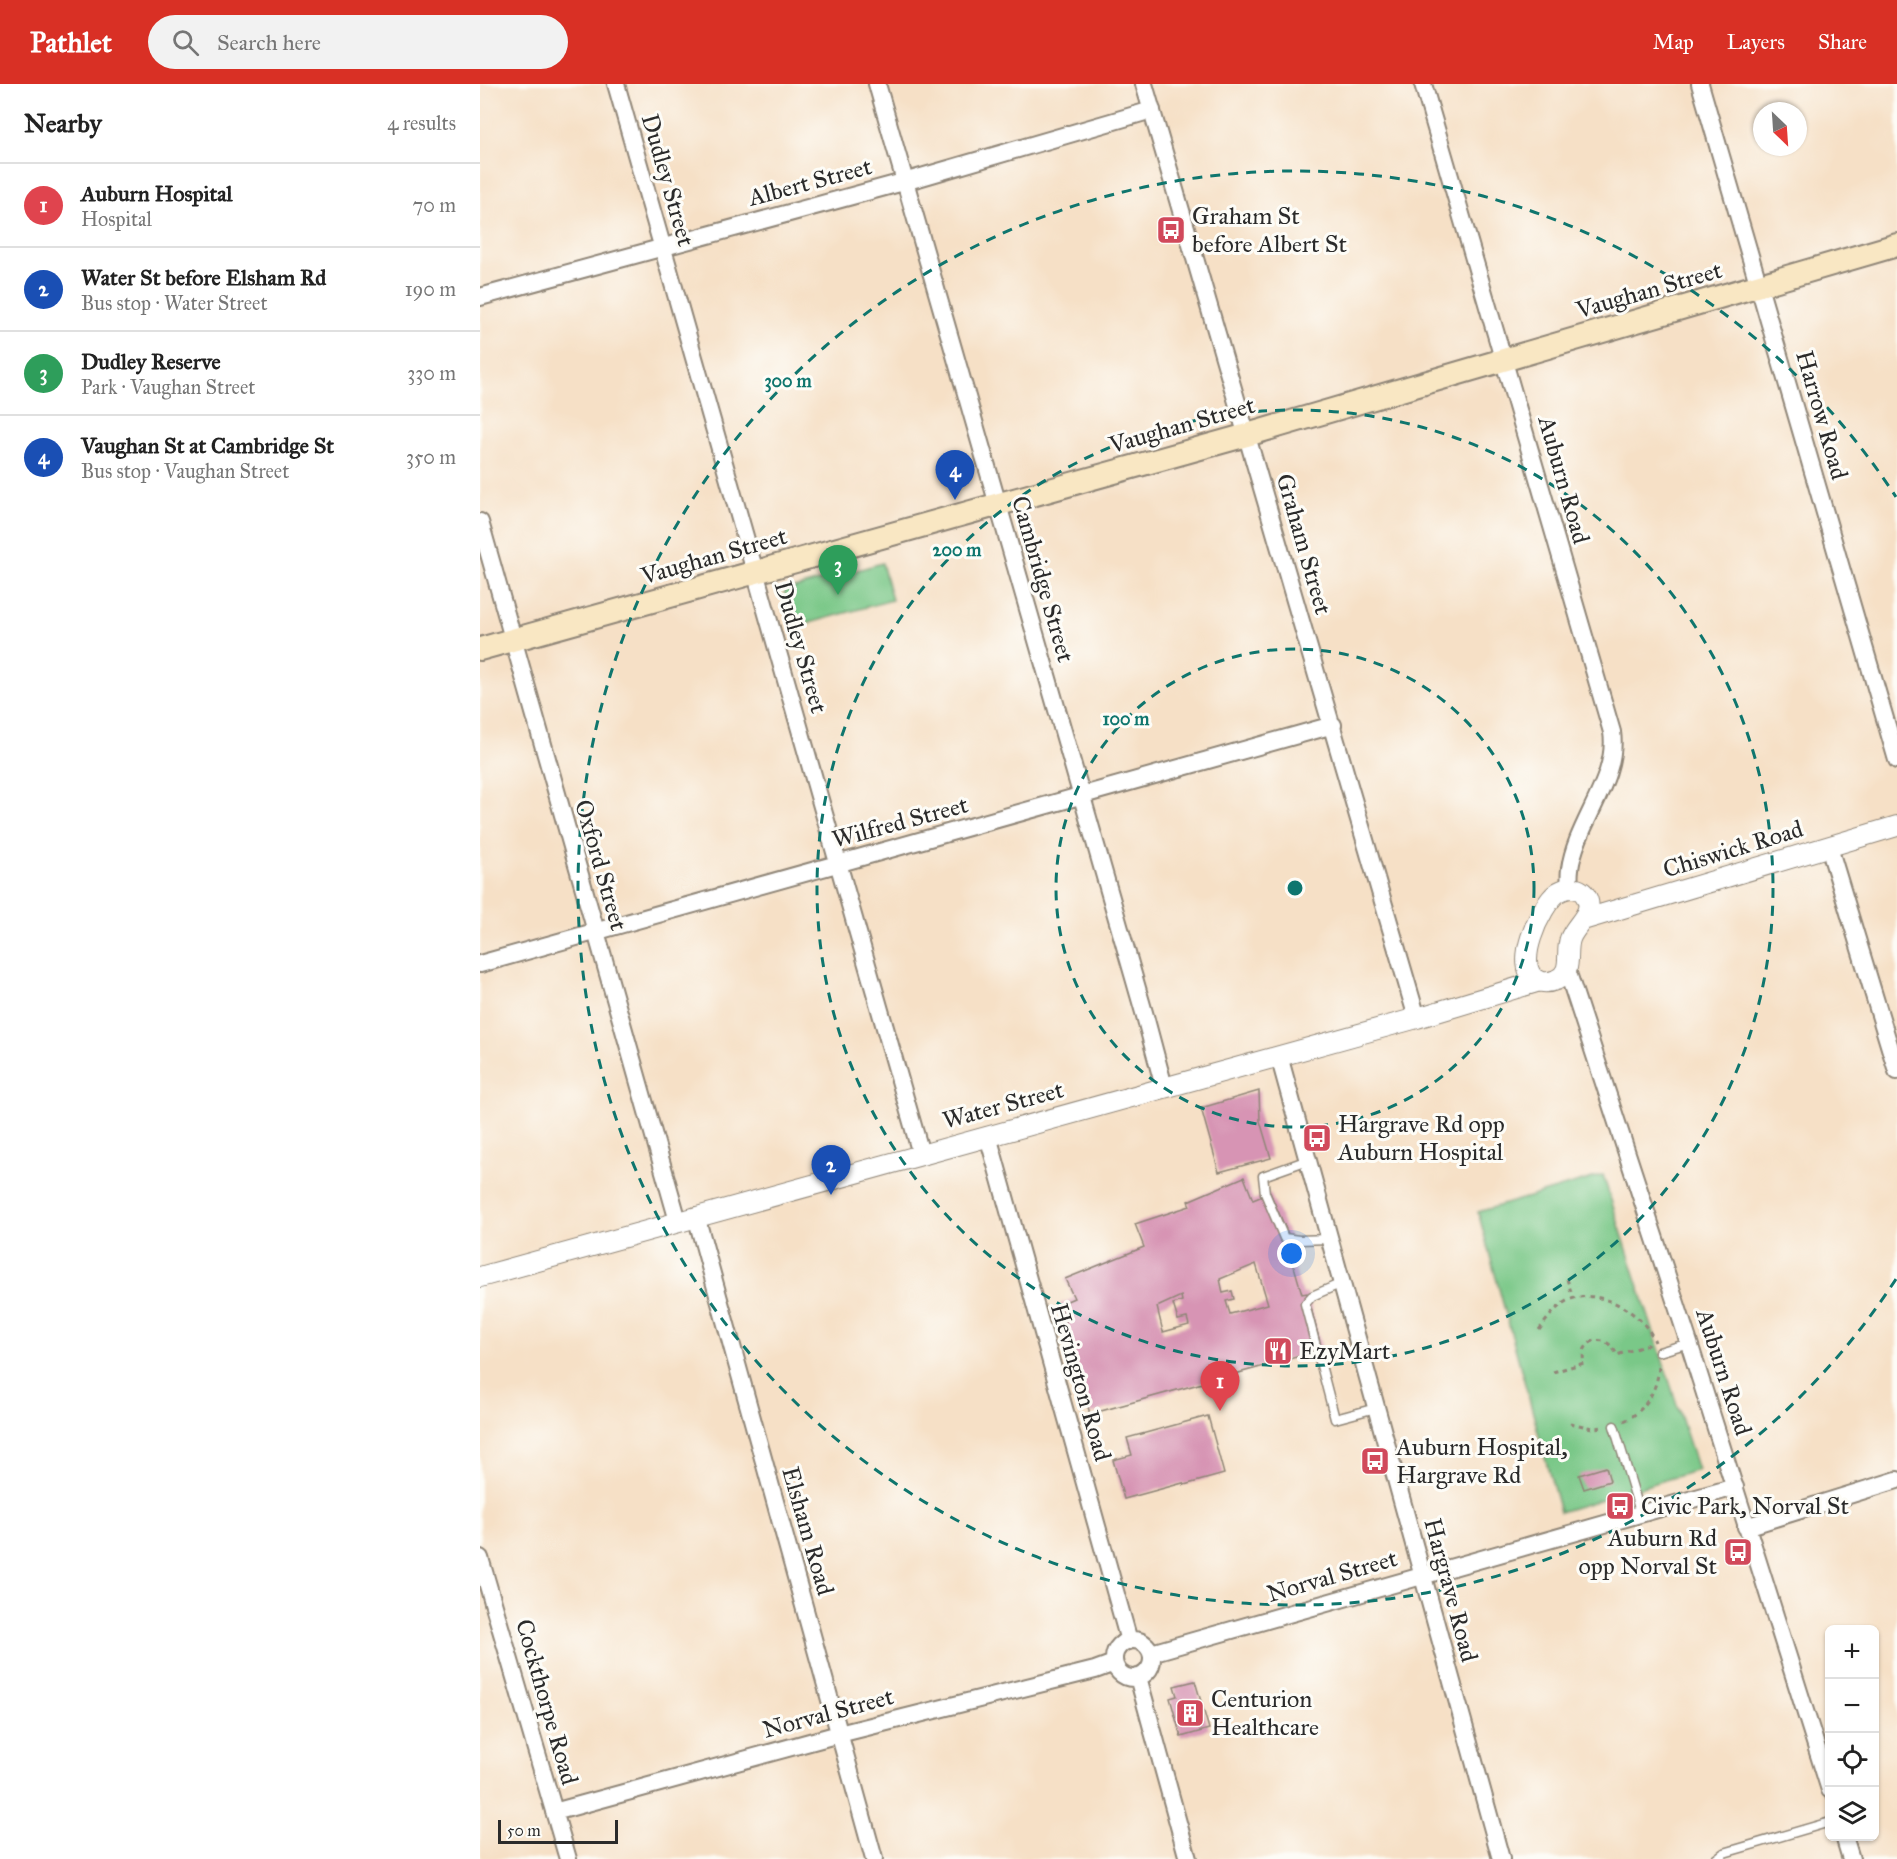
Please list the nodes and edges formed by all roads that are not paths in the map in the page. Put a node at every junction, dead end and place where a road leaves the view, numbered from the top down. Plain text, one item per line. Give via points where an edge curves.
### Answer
1 (616, 84) edge
2 (878, 84) edge
3 (1144, 84) edge
4 (1423, 84) edge
5 (1700, 84) edge
6 (1152, 110) junction
7 (905, 181) junction
8 (1897, 245) edge
9 (663, 247) junction
10 (1759, 287) junction
11 (480, 297) edge
12 (1504, 360) junction
13 (1247, 435) junction
14 (997, 506) junction
15 (480, 522) edge
16 (755, 573) junction
17 (512, 640) junction
18 (480, 649) edge
19 (1333, 725) junction
20 (1897, 760) edge
21 (1081, 797) junction
22 (1897, 826) edge
23 (1829, 847) junction
24 (838, 864) junction
25 (1569, 888) junction
26 (1583, 920) junction
27 (595, 933) junction
28 (480, 964) edge
29 (1567, 970) junction
30 (1540, 981) junction
31 (1417, 1018) junction
32 (1279, 1056) junction
33 (1897, 1071) edge
34 (1164, 1087) junction
35 (988, 1136) junction
36 (921, 1154) junction
37 (1308, 1160) junction
38 (687, 1219) junction
39 (1329, 1239) junction
40 (480, 1277) edge
41 (1342, 1283) junction
42 (1689, 1343) junction
43 (1659, 1352) road end
44 (1376, 1408) junction
45 (1614, 1426) road end
46 (1897, 1480) edge
47 (1735, 1487) junction
48 (1641, 1515) junction
49 (1746, 1527) junction
50 (480, 1558) edge
51 (1422, 1575) junction
52 (1129, 1641) junction
53 (1151, 1653) junction
54 (1114, 1662) junction
55 (1138, 1677) junction
56 (839, 1734) junction
57 (1829, 1787) edge
58 (554, 1812) junction
59 (1825, 1823) edge
60 (1846, 1841) edge
61 (568, 1859) edge
62 (874, 1859) edge
63 (1188, 1859) edge
64 (1501, 1859) edge
65 (1716, 1859) edge
66 (1851, 1859) edge

1 - 9 street, Dudley Street
2 - 7 street, Cambridge Street
3 - 6 street, Graham Street
4 - 12 street, Auburn Road
5 - 10 street, Harrow Road
6 - 7 street, Albert Street
6 - 13 street, Graham Street
7 - 9 street, Albert Street
7 - 14 street, Cambridge Street
8 - 10 main road, Vaughan Street
9 - 11 street, Albert Street
9 - 16 street, Dudley Street
10 - 12 main road, Vaughan Street
10 - 20 street, Harrow Road
12 - 13 main road, Vaughan Street
12 - 25 street, Auburn Road via 1613,741 1607,772 1576,847
13 - 14 main road, Vaughan Street
13 - 19 street, Graham Street
14 - 16 main road, Vaughan Street
14 - 21 street, Cambridge Street
15 - 17 street, Oxford Street
16 - 17 main road, Vaughan Street
16 - 24 street, Dudley Street
17 - 18 main road, Vaughan Street
17 - 27 street, Oxford Street
19 - 21 street, Wilfred Street
19 - 31 street, Graham Street
21 - 24 street, Wilfred Street
21 - 34 street, Cambridge Street
22 - 23 street, Chiswick Road
23 - 26 street, Chiswick Road
23 - 33 street
24 - 27 street, Wilfred Street
24 - 36 street, Dudley Street
25 - 26 street via 1581,890 1588,900
25 - 30 street via 1548,903 1528,948 1526,963
26 - 29 street via 1569,941
27 - 28 street, Wilfred Street
27 - 38 street, Oxford Street
29 - 30 street, Water Street via 1553,981
29 - 42 street, Auburn Road
30 - 31 street, Water Street
31 - 32 street, Water Street
32 - 34 street, Water Street
32 - 37 street, Hargrave Road
34 - 35 street, Water Street
35 - 36 street, Water Street
35 - 52 street, Hevington Road
36 - 38 street, Water Street
37 - 39 street, Hargrave Road
37 - 39 lane via 1263,1176 1265,1193 1284,1238
38 - 40 street, Water Street
38 - 56 street, Elsham Road
39 - 41 street, Hargrave Road
41 - 44 street, Hargrave Road
41 - 44 lane via 1312,1296 1305,1304 1335,1419
42 - 43 lane
42 - 47 street, Auburn Road
44 - 51 street, Hargrave Road
45 - 48 lane
46 - 49 street
47 - 48 street, Norval Street
47 - 49 street, Auburn Road
48 - 51 street, Norval Street
49 - 57 street, Auburn Road
50 - 58 street, Cockthorpe Road
51 - 53 street, Norval Street
51 - 64 street, Hargrave Road
52 - 53 street via 1140,1641
52 - 54 street via 1115,1651
53 - 55 street via 1148,1670
54 - 55 street via 1123,1675
54 - 56 street, Norval Street
55 - 63 street
56 - 58 street, Norval Street
56 - 62 street, Elsham Road
58 - 61 street, Cockthorpe Road
59 - 65 lane via 1724,1853
60 - 66 street

